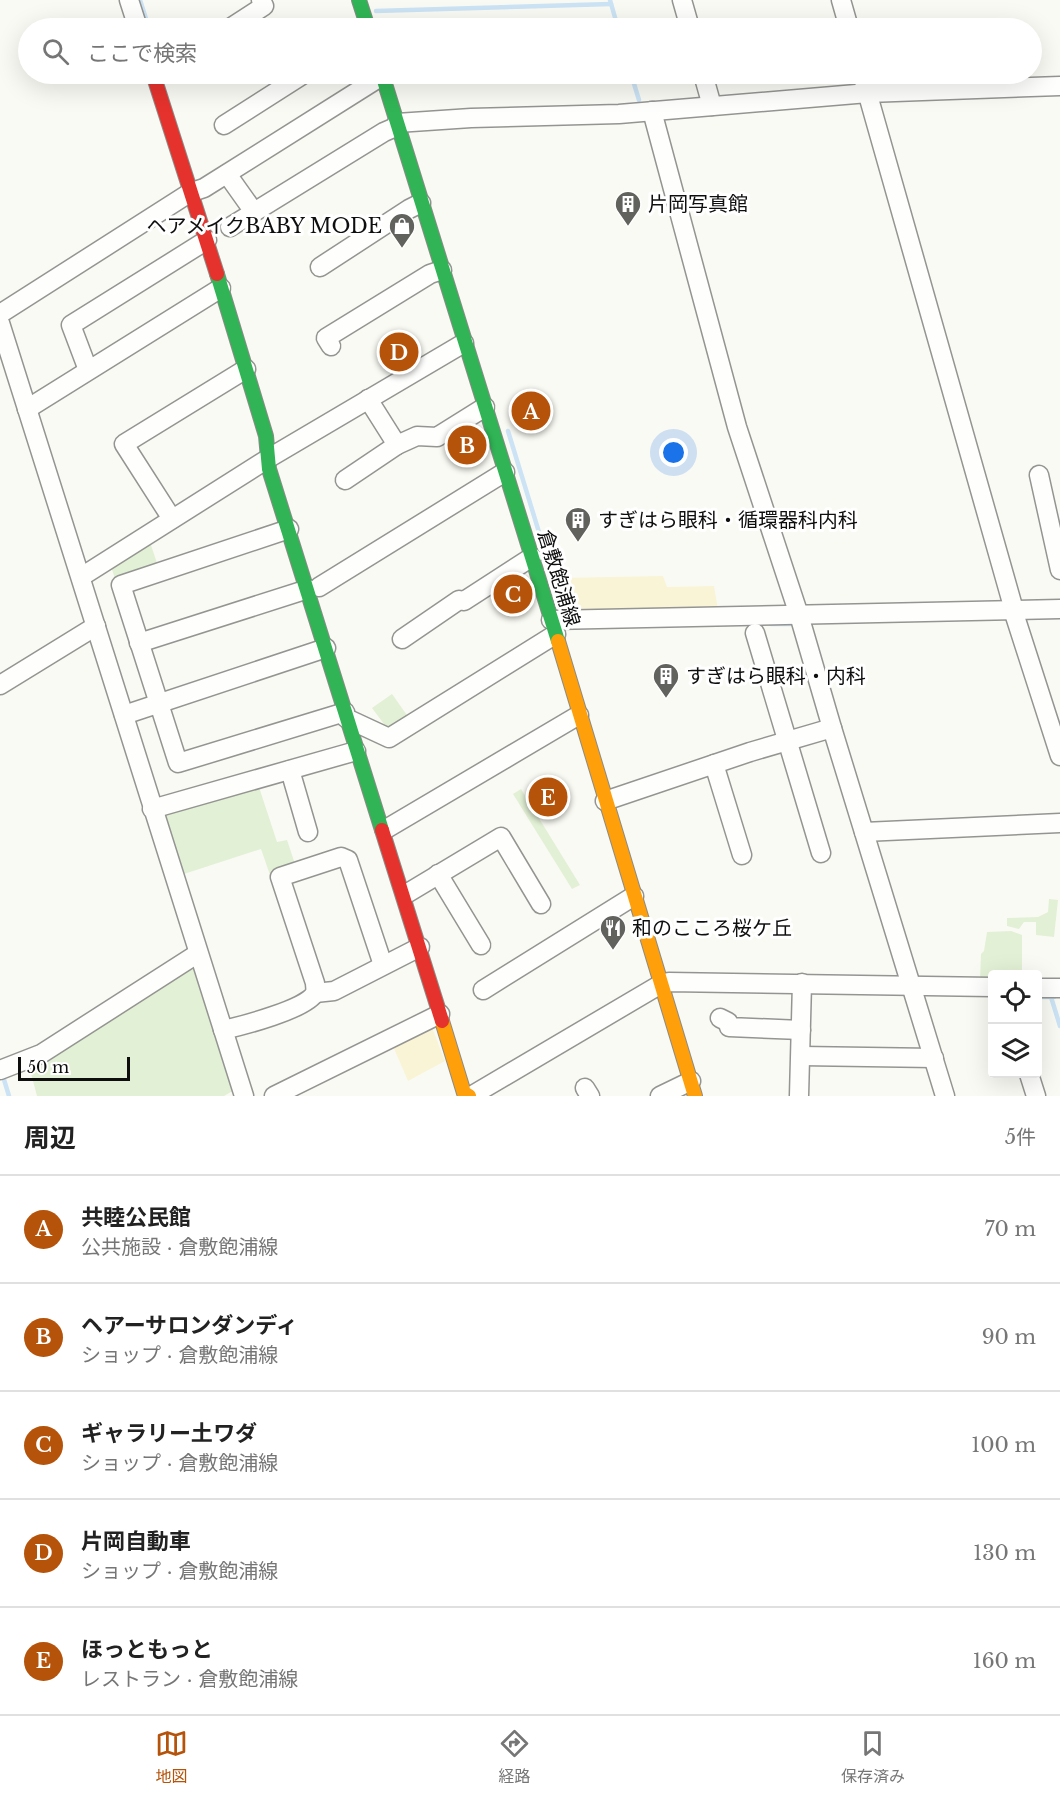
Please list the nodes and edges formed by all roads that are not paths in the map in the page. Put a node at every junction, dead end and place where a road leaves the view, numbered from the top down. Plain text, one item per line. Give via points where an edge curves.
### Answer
1 (129, 0) edge
2 (261, 0) edge
3 (359, 0) edge
4 (682, 0) edge
5 (841, 0) edge
6 (135, 18) edge
7 (245, 18) edge
8 (365, 18) edge
9 (687, 18) edge
10 (846, 18) edge
11 (157, 84) edge
12 (288, 84) edge
13 (368, 84) edge
14 (386, 84) edge
15 (706, 84) edge
16 (865, 84) edge
17 (1060, 86) edge
18 (869, 97) junction
19 (712, 106) junction
20 (652, 111) junction
21 (404, 123) junction
22 (224, 125) dead end
23 (227, 174) junction
24 (196, 190) junction
25 (421, 203) junction
26 (254, 213) junction
27 (230, 227) dead end
28 (207, 240) junction
29 (320, 267) dead end
30 (442, 270) junction
31 (221, 288) junction
32 (0, 314) edge
33 (0, 323) edge
34 (464, 343) junction
35 (331, 346) dead end
36 (246, 369) junction
37 (88, 370) junction
38 (370, 404) junction
39 (30, 407) junction
40 (485, 407) junction
41 (397, 445) junction
42 (269, 458) junction
43 (505, 472) junction
44 (1039, 475) dead end
45 (345, 480) dead end
46 (172, 519) junction
47 (288, 529) junction
48 (532, 557) junction
49 (1060, 570) edge
50 (84, 575) junction
51 (314, 588) junction
52 (1060, 609) edge
53 (1016, 613) junction
54 (800, 615) junction
55 (96, 626) junction
56 (553, 627) junction
57 (754, 633) dead end
58 (402, 639) dead end
59 (139, 643) junction
60 (326, 648) junction
61 (0, 685) edge
62 (159, 704) junction
63 (128, 714) junction
64 (579, 715) junction
65 (353, 719) junction
66 (827, 729) junction
67 (788, 740) junction
68 (356, 751) junction
69 (1060, 756) edge
70 (714, 764) junction
71 (290, 770) junction
72 (614, 797) junction
73 (157, 808) junction
74 (1060, 823) edge
75 (388, 827) junction
76 (308, 832) dead end
77 (864, 832) junction
78 (821, 853) dead end
79 (742, 855) dead end
80 (438, 874) junction
81 (408, 893) junction
82 (634, 896) junction
83 (541, 904) dead end
84 (481, 945) dead end
85 (420, 947) junction
86 (197, 954) junction
87 (383, 965) junction
88 (661, 984) junction
89 (988, 987) edge
90 (1042, 988) edge
91 (1060, 988) edge
92 (802, 989) junction
93 (483, 990) dead end
94 (914, 991) junction
95 (315, 993) junction
96 (440, 1014) junction
97 (726, 1027) dead end
98 (228, 1029) junction
99 (801, 1030) junction
100 (801, 1056) junction
101 (928, 1058) junction
102 (2, 1069) edge
103 (1030, 1078) edge
104 (693, 1089) edge
105 (244, 1096) edge
106 (274, 1096) edge
107 (470, 1096) edge
108 (660, 1096) edge
109 (799, 1096) edge
110 (945, 1096) edge
111 (1036, 1096) edge

1 - 6 street
2 - 7 street via 264,6
3 - 8 street
4 - 9 street
5 - 10 street
11 - 24 street
12 - 22 street
13 - 23 street
14 - 21 street, 倉敷飽浦線
15 - 19 street
16 - 18 street
17 - 18 street
18 - 19 street
18 - 53 street
19 - 20 street
20 - 21 street
20 - 54 street via 737,426
21 - 25 street, 倉敷飽浦線
21 - 26 street
23 - 24 street
23 - 26 street
24 - 28 street
24 - 32 street
25 - 29 street
25 - 30 street, 倉敷飽浦線
26 - 27 street
28 - 31 street
28 - 37 street via 71,325
30 - 34 street, 倉敷飽浦線
30 - 35 street via 326,338
31 - 36 street
31 - 37 street
33 - 39 street
34 - 38 street
34 - 40 street, 倉敷飽浦線
36 - 42 street
36 - 46 street via 124,444
37 - 39 street
38 - 41 street
38 - 42 street
39 - 50 street
40 - 41 street via 437,437 417,436
40 - 43 street, 倉敷飽浦線
41 - 45 street
42 - 46 street
42 - 47 street
43 - 48 street, 倉敷飽浦線
43 - 51 street
44 - 49 street
46 - 50 street
47 - 51 street
47 - 59 street via 121,585
48 - 56 street, 倉敷飽浦線
48 - 58 street
50 - 55 street
51 - 59 street
51 - 60 street
52 - 53 street
53 - 54 street
53 - 69 street
54 - 56 street
54 - 66 street
55 - 61 street
55 - 63 street
56 - 64 street, 倉敷飽浦線
56 - 65 street via 389,738
57 - 67 street
59 - 62 street
60 - 62 street
60 - 65 street
62 - 63 street
62 - 65 street via 178,763
63 - 73 street
64 - 72 street, 倉敷飽浦線
64 - 75 street
65 - 68 street
66 - 67 street
66 - 77 street
67 - 70 street
67 - 78 street
68 - 71 street
68 - 75 street
70 - 72 street
70 - 79 street
71 - 73 street
71 - 76 street
72 - 82 street, 倉敷飽浦線
73 - 86 street
74 - 77 street
75 - 81 street
77 - 94 street
80 - 81 street
80 - 83 street via 501,837
80 - 84 street
81 - 85 street
82 - 88 street, 倉敷飽浦線
82 - 93 street
85 - 87 street
85 - 96 street
86 - 98 street
86 - 102 street via 41,1054
87 - 95 street via 334,991
87 - 95 street via 348,860 341,857 280,877
88 - 92 street
88 - 104 street, 倉敷飽浦線
88 - 107 street
89 - 94 street
90 - 91 street
92 - 94 street
92 - 99 street
94 - 101 street
95 - 98 street via 305,1003
96 - 106 street
96 - 107 street via 464,1093
97 - 99 street
98 - 105 street
99 - 100 street
100 - 101 street
100 - 109 street
101 - 110 street
103 - 111 street
104 - 108 street

